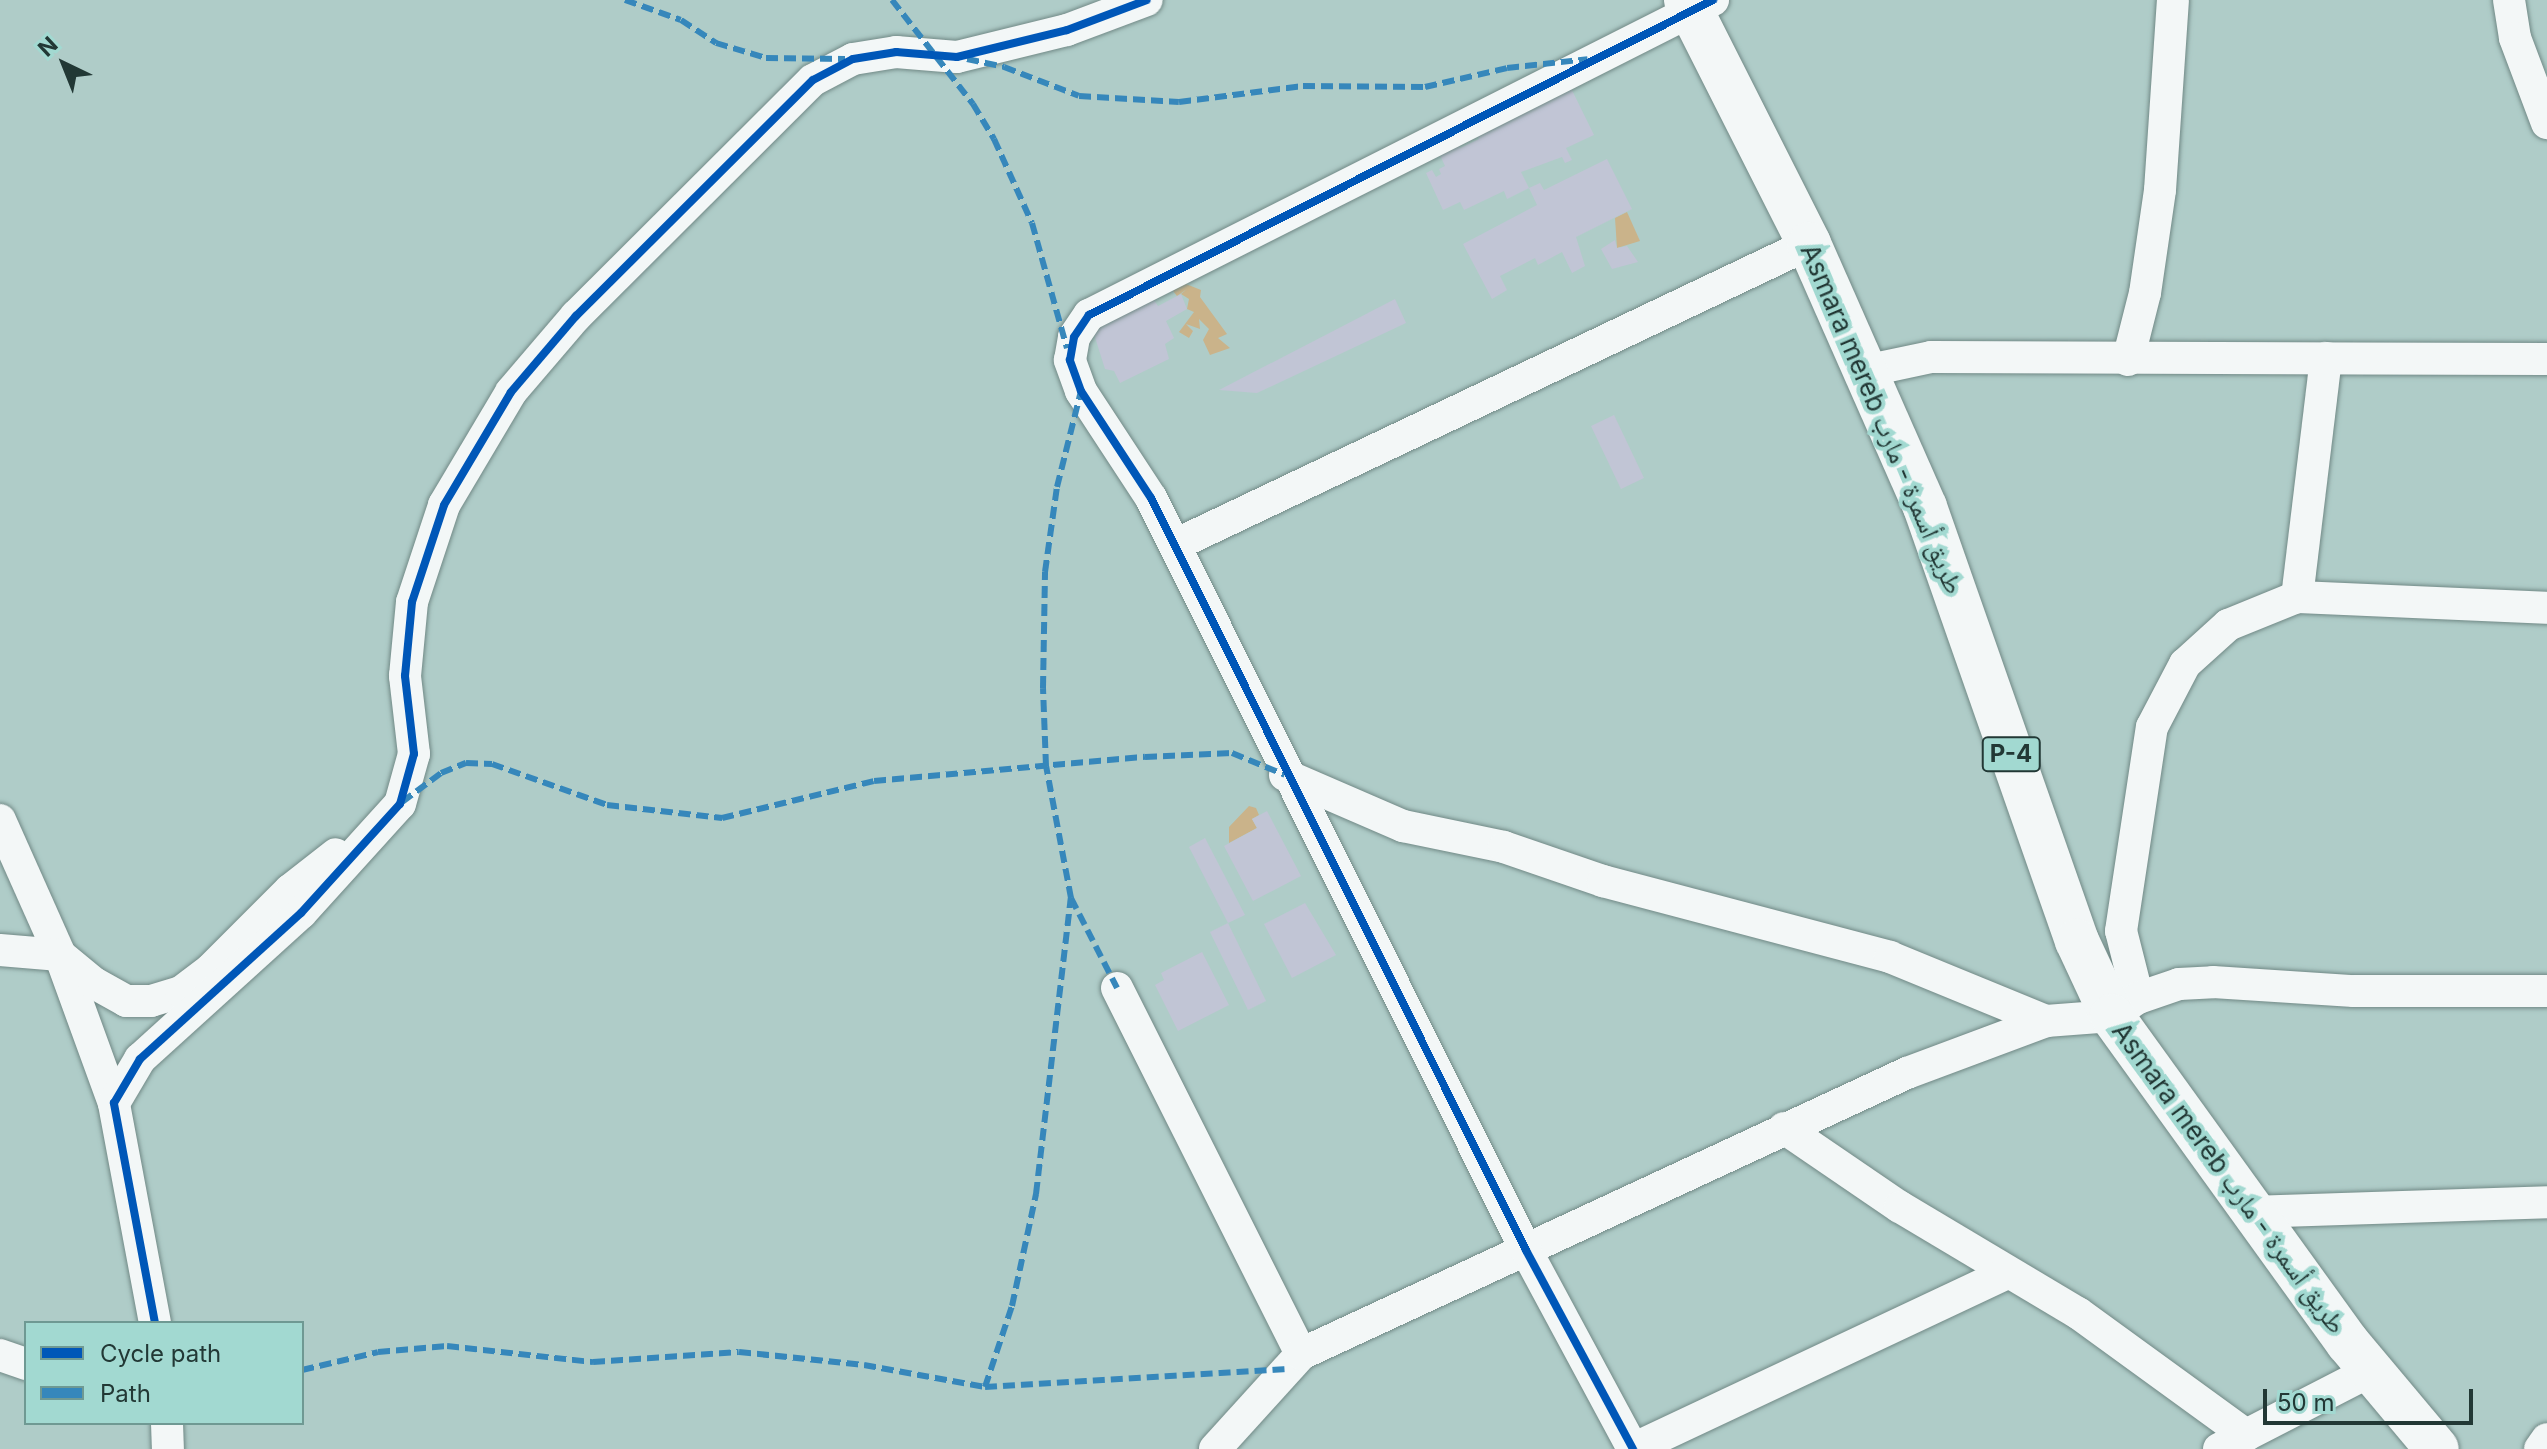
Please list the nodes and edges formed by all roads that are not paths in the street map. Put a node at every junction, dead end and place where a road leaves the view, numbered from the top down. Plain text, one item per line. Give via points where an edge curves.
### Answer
1 (1147, 0) edge
2 (2173, 0) edge
3 (2509, 0) edge
4 (1697, 4) edge
5 (2547, 123) edge
6 (1809, 244) junction
7 (2326, 358) junction
8 (2547, 359) edge
9 (2128, 360) junction
10 (1865, 371) junction
11 (1175, 545) junction
12 (2297, 597) junction
13 (2547, 608) edge
14 (1285, 775) junction
15 (400, 804) junction
16 (0, 820) edge
17 (0, 950) edge
18 (60, 955) junction
19 (1117, 988) dead end
20 (2547, 991) edge
21 (2125, 1007) junction
22 (2046, 1021) junction
23 (114, 1103) junction
24 (1784, 1128) junction
25 (2547, 1202) edge
26 (2251, 1212) junction
27 (1526, 1250) junction
28 (2007, 1273) junction
29 (155, 1321) edge
30 (1301, 1354) junction
31 (0, 1355) edge
32 (24, 1363) edge
33 (2371, 1371) junction
34 (167, 1425) edge
35 (2547, 1439) edge
36 (2232, 1442) edge
37 (168, 1449) edge
38 (1215, 1449) edge
39 (1633, 1449) edge
40 (2437, 1449) edge
41 (2540, 1449) edge

1 - 15 street via 1067,30 957,57 896,52 853,59 813,80 576,316 511,392 444,505 412,602 405,676 414,754
2 - 9 street via 2160,190 2145,293
3 - 5 street via 2515,38
4 - 6 highway, Asmara mereb طريق أسمرة - مارب / P-4
4 - 11 street via 1089,315 1074,337 1073,370
6 - 10 highway, Asmara mereb طريق أسمرة - مارب / P-4
6 - 11 street via 1471,409
7 - 8 street
7 - 9 street
7 - 12 street
9 - 10 street via 1931,357
10 - 21 highway, Asmara mereb طريق أسمرة - مارب / P-4 via 1925,507 2077,941
11 - 14 street
12 - 13 street
12 - 21 street via 2228,625 2185,664 2152,727 2121,931
14 - 22 street via 1403,826 1504,847 1603,881 1890,957
14 - 27 street
15 - 18 street via 290,890 181,992 151,1001 126,1001
15 - 23 street via 301,913 140,1059
16 - 18 street
17 - 18 street
18 - 23 street
19 - 30 street
20 - 21 street via 2354,991 2213,982 2179,984
21 - 22 street
21 - 26 highway, Asmara mereb طريق أسمرة - مارب / P-4
22 - 24 street via 1907,1073
23 - 29 street
24 - 27 street
24 - 28 street
25 - 26 street
26 - 33 highway, Asmara mereb طريق أسمرة - مارب / P-4
27 - 30 street
27 - 39 street
28 - 36 street via 2156,1365
28 - 39 street
30 - 38 street
31 - 32 street
33 - 36 street
33 - 40 highway, Asmara mereb طريق أسمرة - مارب / P-4
34 - 37 street
35 - 41 street

